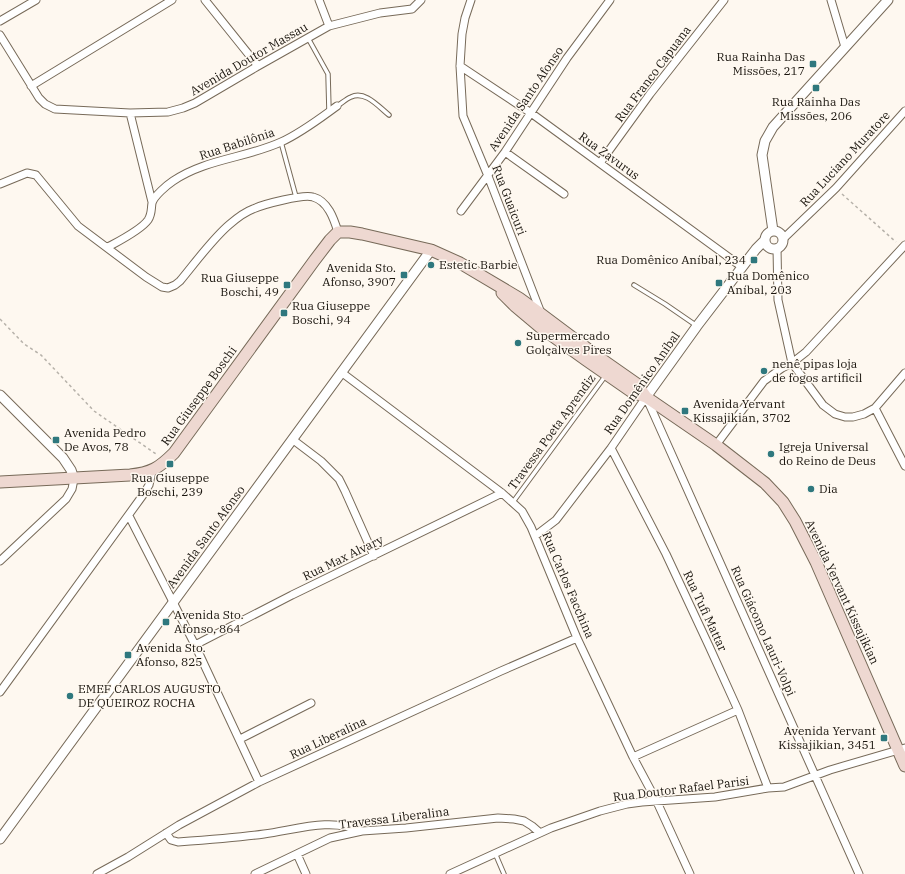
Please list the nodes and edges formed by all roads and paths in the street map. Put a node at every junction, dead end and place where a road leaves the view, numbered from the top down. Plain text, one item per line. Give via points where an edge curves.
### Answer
1 (36, 0) edge
2 (172, 0) edge
3 (205, 0) edge
4 (319, 0) edge
5 (421, 0) edge
6 (471, 0) edge
7 (610, 0) edge
8 (724, 0) edge
9 (831, 0) edge
10 (888, 0) edge
11 (0, 21) edge
12 (328, 26) junction
13 (0, 35) edge
14 (307, 37) junction
15 (845, 46) junction
16 (258, 66) junction
17 (460, 66) junction
18 (31, 86) junction
19 (337, 106) joint
20 (905, 110) edge
21 (329, 112) junction
22 (130, 113) junction
23 (531, 113) junction
24 (389, 115) dead end
25 (281, 142) junction
26 (506, 152) junction
27 (600, 163) junction
28 (488, 176) junction
29 (0, 184) edge
30 (836, 188) junction
31 (564, 194) dead end
32 (297, 198) junction
33 (152, 202) junction
34 (461, 211) dead end
35 (773, 231) junction
36 (338, 232) junction
37 (783, 239) junction
38 (765, 240) junction
39 (108, 247) junction
40 (904, 247) edge
41 (777, 248) junction
42 (430, 250) junction
43 (742, 267) junction
44 (494, 284) junction
45 (634, 284) dead end
46 (541, 314) junction
47 (0, 318) edge
48 (697, 326) junction
49 (540, 327) junction
50 (792, 363) junction
51 (341, 372) junction
52 (905, 373) edge
53 (607, 374) junction
54 (0, 395) edge
55 (646, 397) junction
56 (876, 408) junction
57 (292, 440) junction
58 (716, 445) junction
59 (611, 448) junction
60 (166, 461) junction
61 (904, 462) edge
62 (152, 471) junction
63 (74, 479) junction
64 (0, 482) edge
65 (502, 493) junction
66 (513, 502) junction
67 (128, 516) junction
68 (536, 536) junction
69 (374, 556) junction
70 (0, 560) edge
71 (173, 603) junction
72 (577, 638) junction
73 (195, 645) junction
74 (0, 692) edge
75 (311, 703) dead end
76 (738, 710) junction
77 (240, 739) junction
78 (902, 749) edge
79 (633, 756) junction
80 (905, 766) edge
81 (815, 776) junction
82 (259, 782) junction
83 (768, 788) junction
84 (657, 802) junction
85 (362, 831) junction
86 (166, 833) junction
87 (540, 833) junction
88 (0, 839) edge
89 (298, 854) junction
90 (495, 854) junction
91 (97, 874) edge
92 (256, 874) edge
93 (306, 874) edge
94 (450, 874) edge
95 (504, 874) edge
96 (690, 874) edge
97 (859, 874) edge

1 - 11 street
2 - 18 street
3 - 16 street
4 - 12 street
5 - 12 street, Avenida Doutor Massau via 412,9 380,13
6 - 17 street, Rua Guaicuri via 463,26
7 - 23 street, Avenida Santo Afonso via 567,58
8 - 27 street, Rua Franco Capuana
9 - 15 street
10 - 15 street
12 - 14 street, Avenida Doutor Massau
13 - 18 street, Avenida Doutor Massau
14 - 16 street, Avenida Doutor Massau
14 - 21 lane via 328,74
15 - 35 street via 773,127 765,141 762,155
16 - 22 street, Avenida Doutor Massau via 183,108 168,112
17 - 23 street, Rua Zavurus
17 - 28 street, Rua Guaicuri via 463,116
18 - 22 street, Avenida Doutor Massau via 45,104 55,109
19 - 21 street, Rua Babilônia
19 - 24 lane, Rua Babilônia via 352,96 358,96 371,100
20 - 30 street, Rua Luciano Muratore
21 - 25 street, Rua Babilônia
22 - 33 street
23 - 26 street, Avenida Santo Afonso
23 - 27 street, Rua Zavurus
25 - 32 lane
25 - 33 street, Rua Babilônia via 205,165 185,174 172,181
26 - 28 street, Avenida Santo Afonso
26 - 31 street
27 - 43 street, Rua Zavurus
28 - 34 street, Avenida Santo Afonso
28 - 46 street, Rua Guaicuri
29 - 39 street via 27,173 36,175 78,226
30 - 37 street, Rua Luciano Muratore
30 - 40 path
32 - 36 street via 312,196 320,200 332,213
32 - 39 street via 252,209 244,214 224,230 180,281 168,288 156,284
33 - 39 street, Rua Babilônia via 152,212 148,220
35 - 37 street via 778,232
35 - 38 street via 769,232
36 - 42 main road, Avenida Yervant Kissajikian via 362,234
36 - 60 main road, Rua Giuseppe Boschi
37 - 41 street
38 - 41 street via 770,247
38 - 43 street, Rua Domênico Aníbal
40 - 50 street
41 - 50 street via 778,300
42 - 44 main road, Avenida Yervant Kissajikian via 460,263
42 - 51 street, Avenida Santo Afonso
43 - 48 street, Rua Domênico Aníbal
44 - 46 main road, Avenida Yervant Kissajikian
44 - 49 main road, Avenida Yervant Kissajikian via 514,306
45 - 48 lane
46 - 49 street
46 - 55 main road, Avenida Yervant Kissajikian via 637,384
47 - 60 path via 94,411
48 - 55 street, Rua Domênico Aníbal
49 - 53 main road, Avenida Yervant Kissajikian
50 - 56 street via 823,405 835,414 853,417
50 - 58 street via 764,381
51 - 57 street, Avenida Santo Afonso
51 - 65 street, Rua Carlos Facchina
52 - 56 street
53 - 55 main road, Avenida Yervant Kissajikian via 632,392
53 - 66 lane, Travessa Poeta Aprendiz
54 - 63 street via 63,458
55 - 58 main road, Avenida Yervant Kissajikian
55 - 59 street, Rua Domênico Aníbal
55 - 81 street, Rua Giácomo Lauri-Volpi
56 - 61 street
57 - 69 street via 321,461 339,479
57 - 71 street, Avenida Santo Afonso
58 - 78 main road, Avenida Yervant Kissajikian via 766,483 795,521
59 - 68 street, Rua Domênico Aníbal via 556,520
59 - 76 street, Rua Tufi Mattar via 666,554
60 - 62 main road, Rua Giuseppe Boschi
62 - 63 main road
62 - 67 street via 149,485
63 - 64 main road
63 - 70 street via 66,499
65 - 66 street, Rua Carlos Facchina
65 - 69 street, Rua Max Alvary
66 - 68 street, Rua Carlos Facchina via 522,511
67 - 71 street
67 - 74 street
68 - 72 street, Rua Carlos Facchina
69 - 73 street, Rua Max Alvary
71 - 73 street
71 - 88 street, Avenida Santo Afonso
72 - 79 street, Rua Carlos Facchina
72 - 82 street, Rua Liberalina
73 - 77 street
75 - 77 street
76 - 79 street
76 - 83 street, Rua Tufi Mattar
77 - 82 street
78 - 80 main road, Avenida Yervant Kissajikian
78 - 81 street, Rua Doutor Rafael Parisi
79 - 84 street, Rua Carlos Facchina
81 - 83 street, Rua Doutor Rafael Parisi via 793,785
81 - 97 street, Rua Giácomo Lauri-Volpi
82 - 86 street, Rua Liberalina
83 - 84 street, Rua Doutor Rafael Parisi via 715,797
84 - 87 street, Rua Doutor Rafael Parisi via 627,804 600,811
84 - 96 street, Rua Carlos Facchina
85 - 86 street via 343,825 332,825 178,842 171,840
85 - 87 street, Travessa Liberalina via 498,818 524,821
85 - 89 street, Travessa Liberalina via 330,838
86 - 91 street, Rua Liberalina
87 - 90 street, Rua Doutor Rafael Parisi
89 - 92 street, Travessa Liberalina
89 - 93 street
90 - 94 street, Rua Doutor Rafael Parisi
90 - 95 lane

